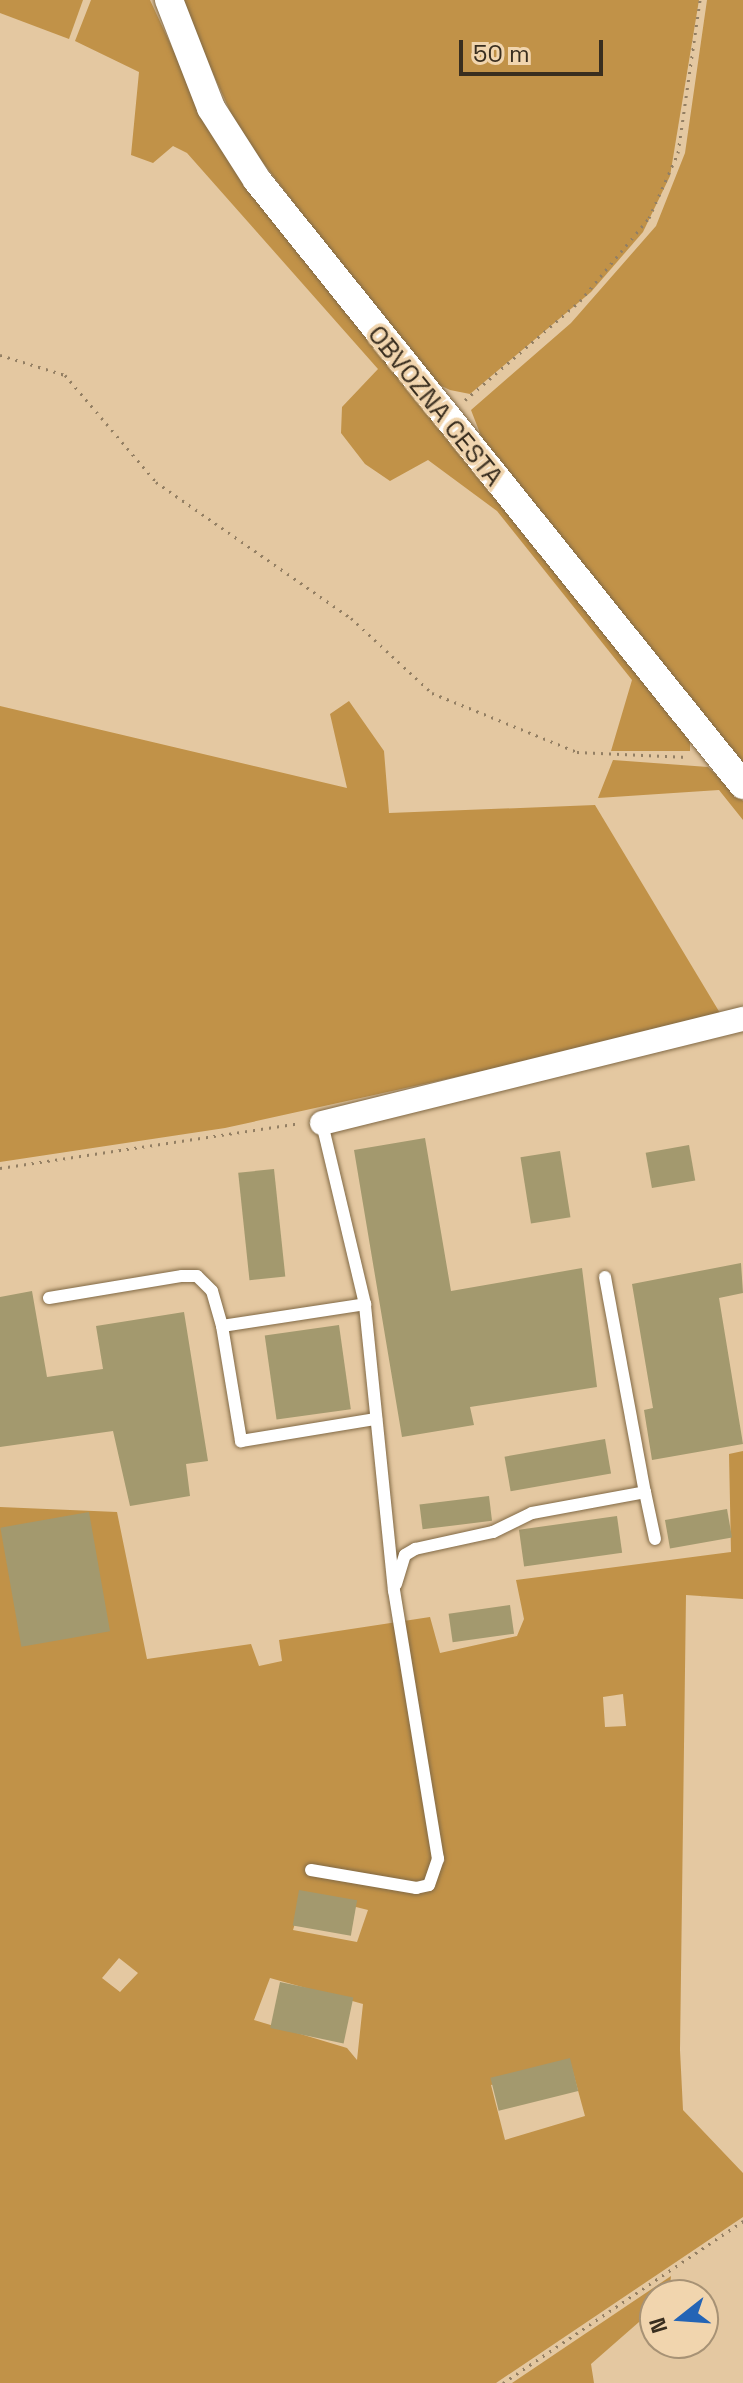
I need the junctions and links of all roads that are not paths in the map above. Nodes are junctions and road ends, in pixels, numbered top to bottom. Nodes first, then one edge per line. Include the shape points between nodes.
1 (169, 0) edge
2 (743, 785) edge
3 (743, 1019) edge
4 (323, 1121) joint
5 (605, 1277) dead end
6 (49, 1298) dead end
7 (365, 1304) junction
8 (222, 1326) junction
9 (376, 1419) junction
10 (645, 1492) junction
11 (655, 1539) dead end
12 (394, 1591) junction
13 (311, 1870) dead end

1 - 2 street, OBVOZNA CESTA via 188,60 231,141 447,421
3 - 4 street
4 - 7 lane
5 - 10 lane
6 - 8 lane via 197,1276 212,1291
7 - 8 lane
7 - 9 lane
8 - 9 lane via 241,1441
9 - 12 lane
10 - 11 lane
10 - 12 lane via 532,1513 493,1532 415,1549 405,1555
12 - 13 lane via 437,1873 416,1888

